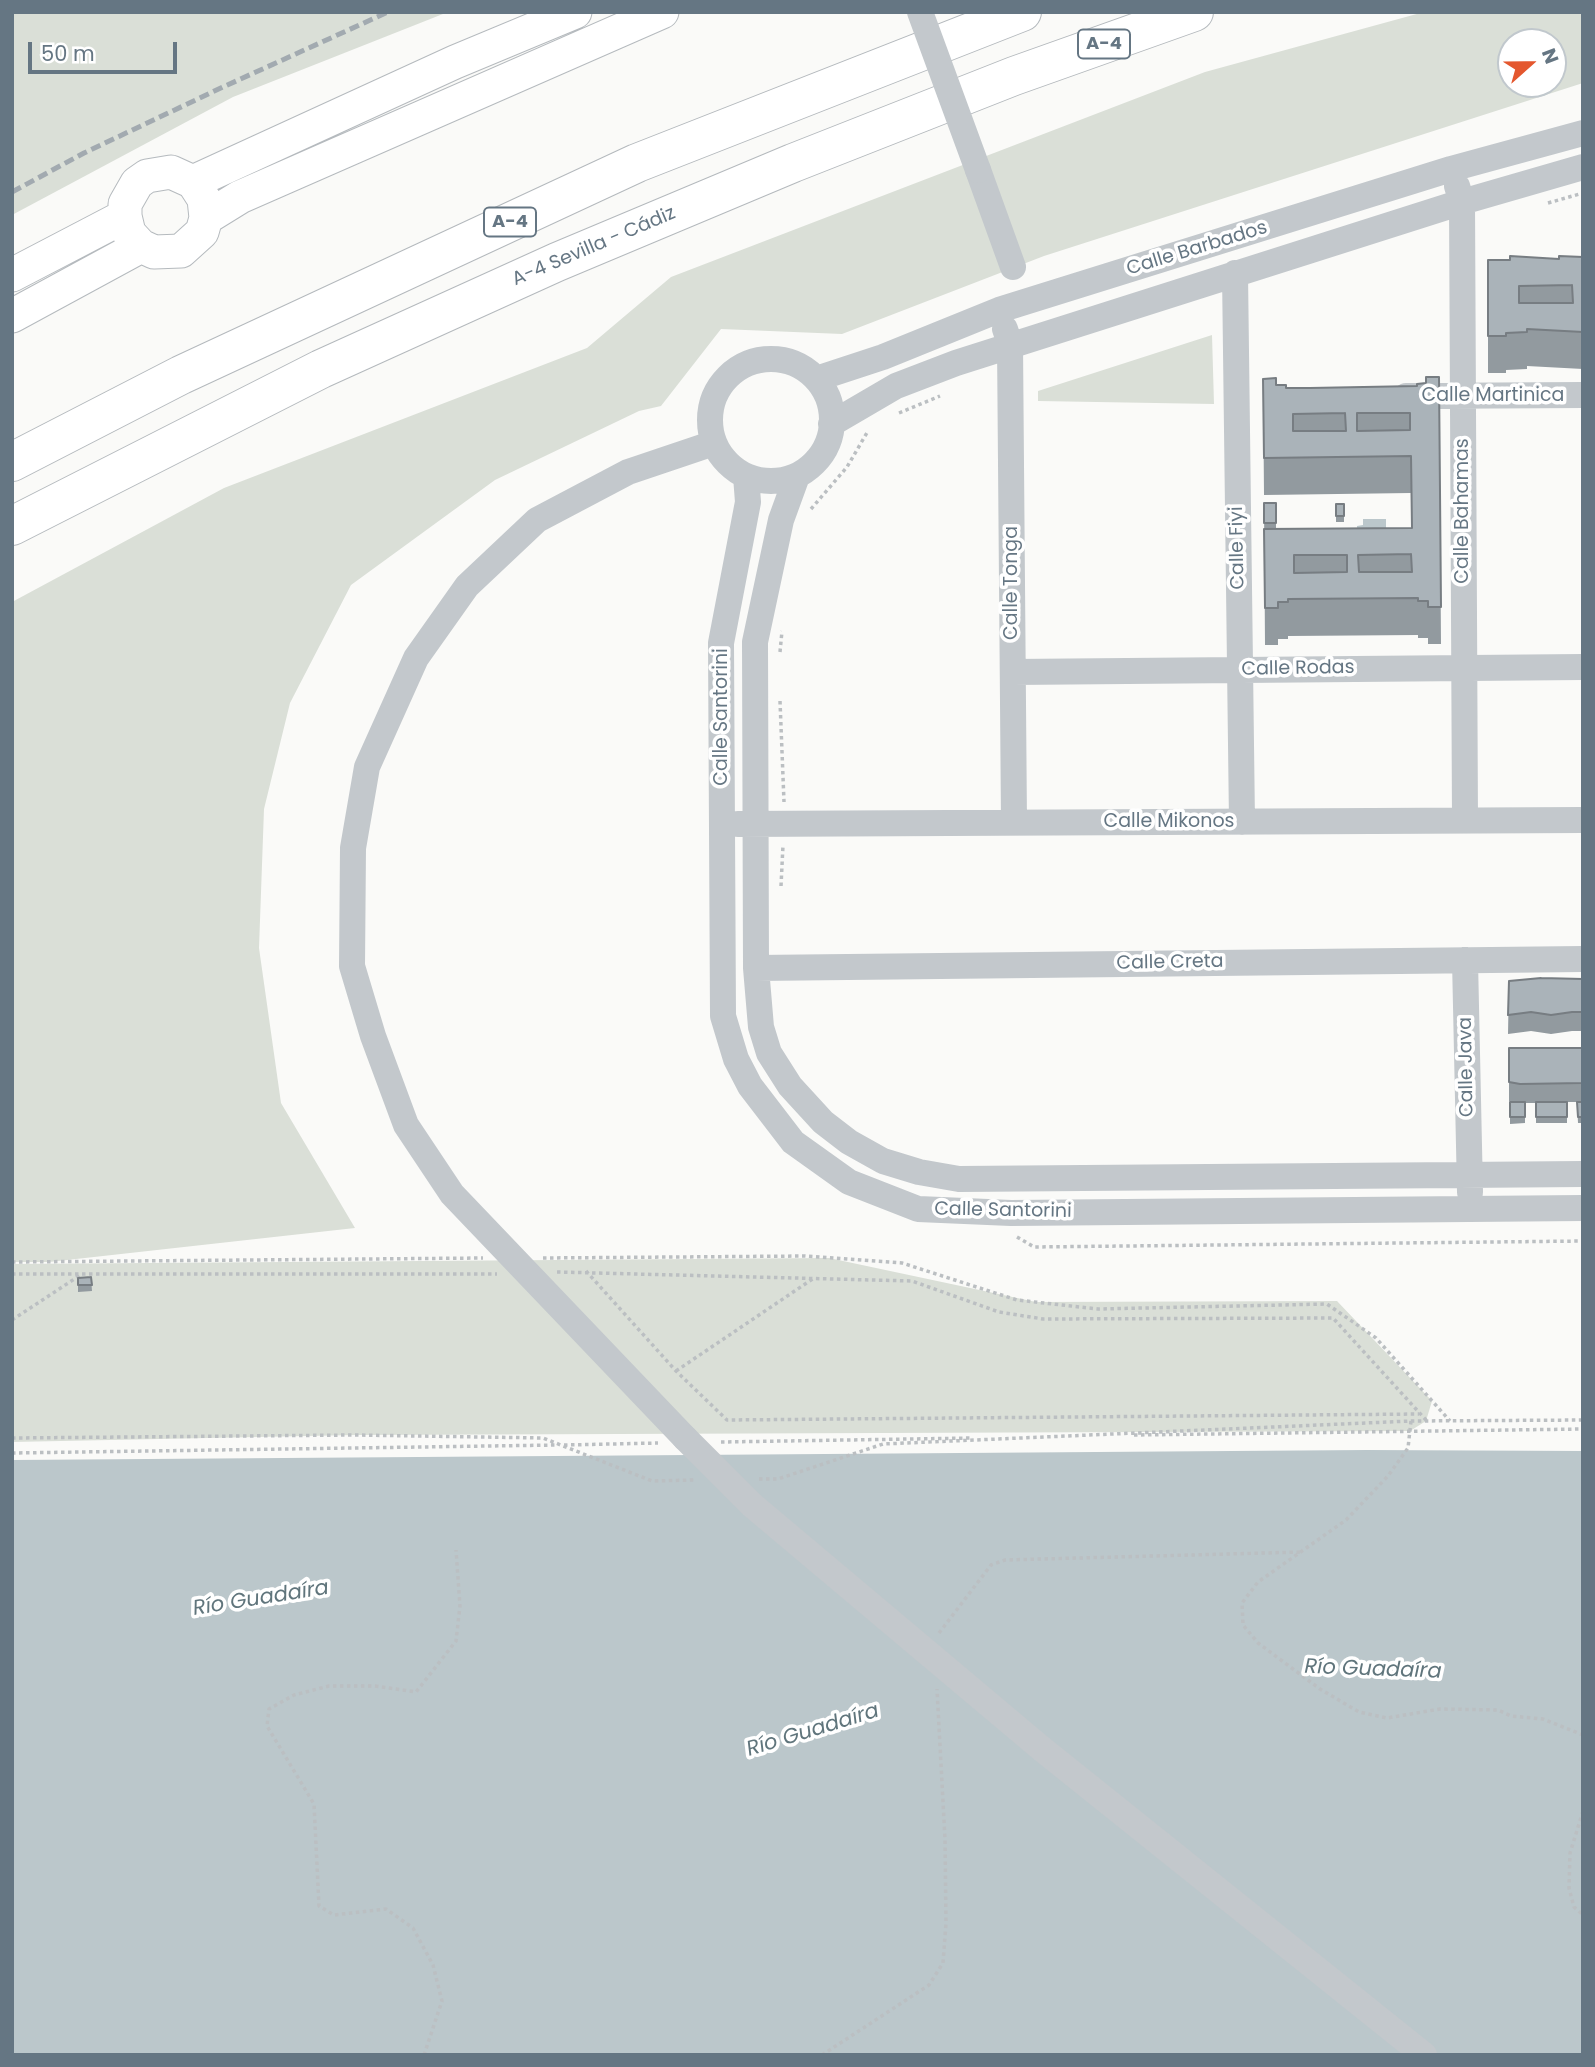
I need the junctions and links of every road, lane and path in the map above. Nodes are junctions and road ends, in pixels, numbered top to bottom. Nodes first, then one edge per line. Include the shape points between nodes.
1 (575, 12) edge
2 (662, 12) edge
3 (920, 12) edge
4 (1022, 12) edge
5 (1194, 12) edge
6 (1583, 133) edge
7 (1583, 167) edge
8 (1451, 169) junction
9 (193, 182) junction
10 (1583, 194) edge
11 (1461, 202) junction
12 (1542, 205) dead end
13 (125, 216) junction
14 (206, 218) junction
15 (141, 246) junction
16 (1013, 267) dead end
17 (1235, 273) junction
18 (12, 275) edge
19 (999, 310) junction
20 (12, 316) edge
21 (1010, 344) junction
22 (816, 379) junction
23 (945, 394) dead end
24 (1583, 395) edge
25 (1383, 396) edge
26 (1463, 396) junction
27 (1236, 397) junction
28 (1263, 397) edge
29 (898, 413) dead end
30 (831, 424) junction
31 (871, 428) dead end
32 (714, 443) junction
33 (12, 462) edge
34 (746, 476) junction
35 (797, 476) junction
36 (808, 516) dead end
37 (12, 526) edge
38 (784, 621) dead end
39 (779, 660) dead end
40 (1583, 667) edge
41 (1464, 668) junction
42 (1240, 670) junction
43 (1013, 672) junction
44 (780, 701) dead end
45 (1465, 820) junction
46 (1583, 820) edge
47 (1014, 822) junction
48 (1242, 822) junction
49 (722, 824) junction
50 (755, 824) junction
51 (784, 824) junction
52 (755, 895) junction
53 (1583, 958) edge
54 (1465, 960) junction
55 (757, 968) junction
56 (1469, 1174) junction
57 (1583, 1174) edge
58 (1583, 1208) edge
59 (1470, 1209) junction
60 (1007, 1231) dead end
61 (1583, 1241) edge
62 (12, 1262) edge
63 (517, 1266) junction
64 (586, 1271) junction
65 (84, 1273) junction
66 (12, 1274) edge
67 (816, 1277) junction
68 (12, 1320) edge
69 (676, 1371) junction
70 (1420, 1414) junction
71 (1583, 1420) edge
72 (1411, 1421) junction
73 (1426, 1421) junction
74 (1450, 1421) junction
75 (1583, 1429) edge
76 (1410, 1431) junction
77 (12, 1437) edge
78 (678, 1441) junction
79 (713, 1442) dead end
80 (12, 1453) edge
81 (752, 1479) dead end
82 (702, 1480) dead end
83 (456, 1550) dead end
84 (1302, 1552) junction
85 (937, 1639) dead end
86 (937, 1720) dead end
87 (1583, 1735) edge
88 (1583, 1811) edge
89 (1583, 1915) edge
90 (424, 2055) edge
91 (822, 2055) edge
92 (1424, 2055) edge

1 - 9 main road
2 - 14 main road via 240,197
3 - 16 street, bridge
4 - 33 highway, A-4 via 637,163 181,374
5 - 37 highway, A-4 Sevilla - Cádiz / A-4 via 1014,76 557,262 321,369
6 - 8 street, Calle Barbados
7 - 11 street, Calle Barbados
8 - 11 street, Calle Bahamas
8 - 19 street, Calle Barbados
9 - 13 main road via 171,172 147,176 130,193
9 - 14 main road via 204,199
10 - 12 path
11 - 17 street, Calle Barbados
11 - 26 street, Calle Bahamas
13 - 15 main road via 130,233
13 - 18 main road
14 - 15 main road via 202,232 181,251 153,252
15 - 20 main road
17 - 21 street, Calle Barbados
17 - 27 street, Calle Fiyi
19 - 21 street, Calle Tonga
19 - 22 street, Calle Barbados
21 - 30 street, Calle Barbados via 896,386
21 - 43 street, Calle Tonga
22 - 30 street via 827,396
22 - 32 street via 799,366 778,359 738,368 712,401 709,422
23 - 29 path
24 - 26 street, Calle Martinica
25 - 26 street, Calle Martinica
26 - 41 street, Calle Bahamas
27 - 28 street
27 - 42 street, Calle Fiyi
30 - 35 street via 824,450
31 - 36 path
32 - 34 street via 725,461
32 - 63 street via 628,472 527,529 467,586 415,658 367,767 354,848 352,966 373,1036 406,1125 452,1194
34 - 35 street via 770,481
34 - 49 street, Calle Santorini via 748,502 721,643
35 - 50 street, Calle Santorini via 781,520 755,642
38 - 39 path
40 - 41 street, Calle Rodas
41 - 42 street, Calle Rodas
41 - 45 street, Calle Bahamas
42 - 43 street, Calle Rodas
42 - 48 street, Calle Fiyi
43 - 47 street, Calle Tonga
44 - 51 path
45 - 46 street, Calle Mikonos
45 - 48 street, Calle Mikonos
47 - 48 street, Calle Mikonos
47 - 51 street, Calle Mikonos
49 - 50 street, Calle Mikonos
49 - 59 street, Calle Santorini via 723,1016 736,1059 750,1086 793,1142 849,1182 918,1209 1010,1213
50 - 51 street, Calle Mikonos
50 - 52 street, Calle Santorini
51 - 52 path via 780,886 774,895
52 - 55 street, Calle Santorini
53 - 54 street, Calle Creta
54 - 55 street, Calle Creta
54 - 56 street, Calle Java
55 - 56 street, Calle Santorini via 761,1027 769,1053 789,1086 849,1142 883,1161 919,1172 959,1179
56 - 57 street, Calle Santorini
56 - 59 street, Calle Java
58 - 59 street, Calle Santorini
60 - 61 path via 1034,1247
62 - 63 path
63 - 64 path
63 - 65 path
63 - 74 path via 805,1256 902,1263 1017,1300 1098,1310 1327,1304 1376,1338
63 - 78 street
64 - 67 path
64 - 69 path
65 - 66 path
65 - 68 path
67 - 69 path
67 - 70 path via 912,1281 999,1312 1043,1319 1333,1318
69 - 70 path via 727,1420
70 - 73 path
71 - 74 path
72 - 73 path
72 - 76 path
72 - 81 path via 883,1444 778,1479
73 - 74 path
75 - 76 path
76 - 79 path
76 - 84 path via 1408,1448 1388,1476 1346,1520
77 - 82 path via 543,1438 652,1481
78 - 80 path
78 - 92 street, bridge via 1042,1749
83 - 90 path via 460,1606 456,1641 415,1692 329,1686 294,1695 269,1709 267,1726 314,1804 318,1906 334,1914 386,1909 413,1928 433,1965 442,2001
84 - 85 path via 1005,1560 991,1565
84 - 87 path via 1258,1583 1242,1603 1244,1625 1258,1643 1320,1689 1359,1712 1387,1718 1440,1709 1498,1710 1543,1719
86 - 91 path via 945,1839 943,1963 929,1985
88 - 89 path via 1570,1853 1569,1888 1574,1907

